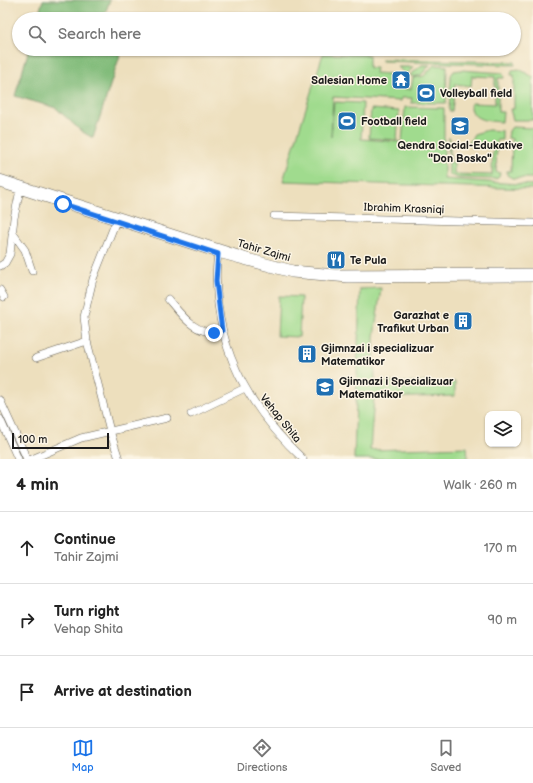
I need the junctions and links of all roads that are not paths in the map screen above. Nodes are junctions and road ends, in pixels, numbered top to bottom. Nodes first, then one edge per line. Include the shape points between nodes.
1 (0, 178) edge
2 (0, 184) edge
3 (20, 190) junction
4 (274, 216) dead end
5 (116, 221) junction
6 (533, 223) edge
7 (12, 232) junction
8 (219, 251) junction
9 (0, 266) edge
10 (32, 271) dead end
11 (533, 272) edge
12 (533, 278) edge
13 (0, 290) edge
14 (4, 297) dead end
15 (168, 300) dead end
16 (222, 331) junction
17 (87, 341) junction
18 (36, 358) dead end
19 (245, 388) junction
20 (0, 400) edge
21 (191, 414) dead end
22 (167, 418) dead end
23 (0, 419) edge
24 (110, 430) junction
25 (18, 459) edge
26 (28, 459) edge
27 (32, 459) edge
28 (119, 459) edge
29 (303, 459) edge

1 - 8 street, Tahir Zajmi
2 - 3 street, Tahir Zajmi
3 - 5 street, Tahir Zajmi
3 - 7 street
4 - 6 street, Ibrahim Krasniqi
5 - 8 street, Tahir Zajmi
5 - 17 street via 86,301 84,317
7 - 9 street via 10,254
7 - 10 street via 25,250
8 - 11 street, Tahir Zajmi via 282,267 321,273
8 - 12 street, Tahir Zajmi via 281,272 321,278
8 - 16 street, Vehap Shita via 216,281
13 - 14 street
15 - 16 street via 196,328 208,332
16 - 19 street, Vehap Shita via 229,354
17 - 18 street
17 - 24 street
19 - 21 street
19 - 29 street, Vehap Shita via 272,426
20 - 26 street
22 - 24 street
23 - 25 street
24 - 27 street via 81,438
24 - 28 street

